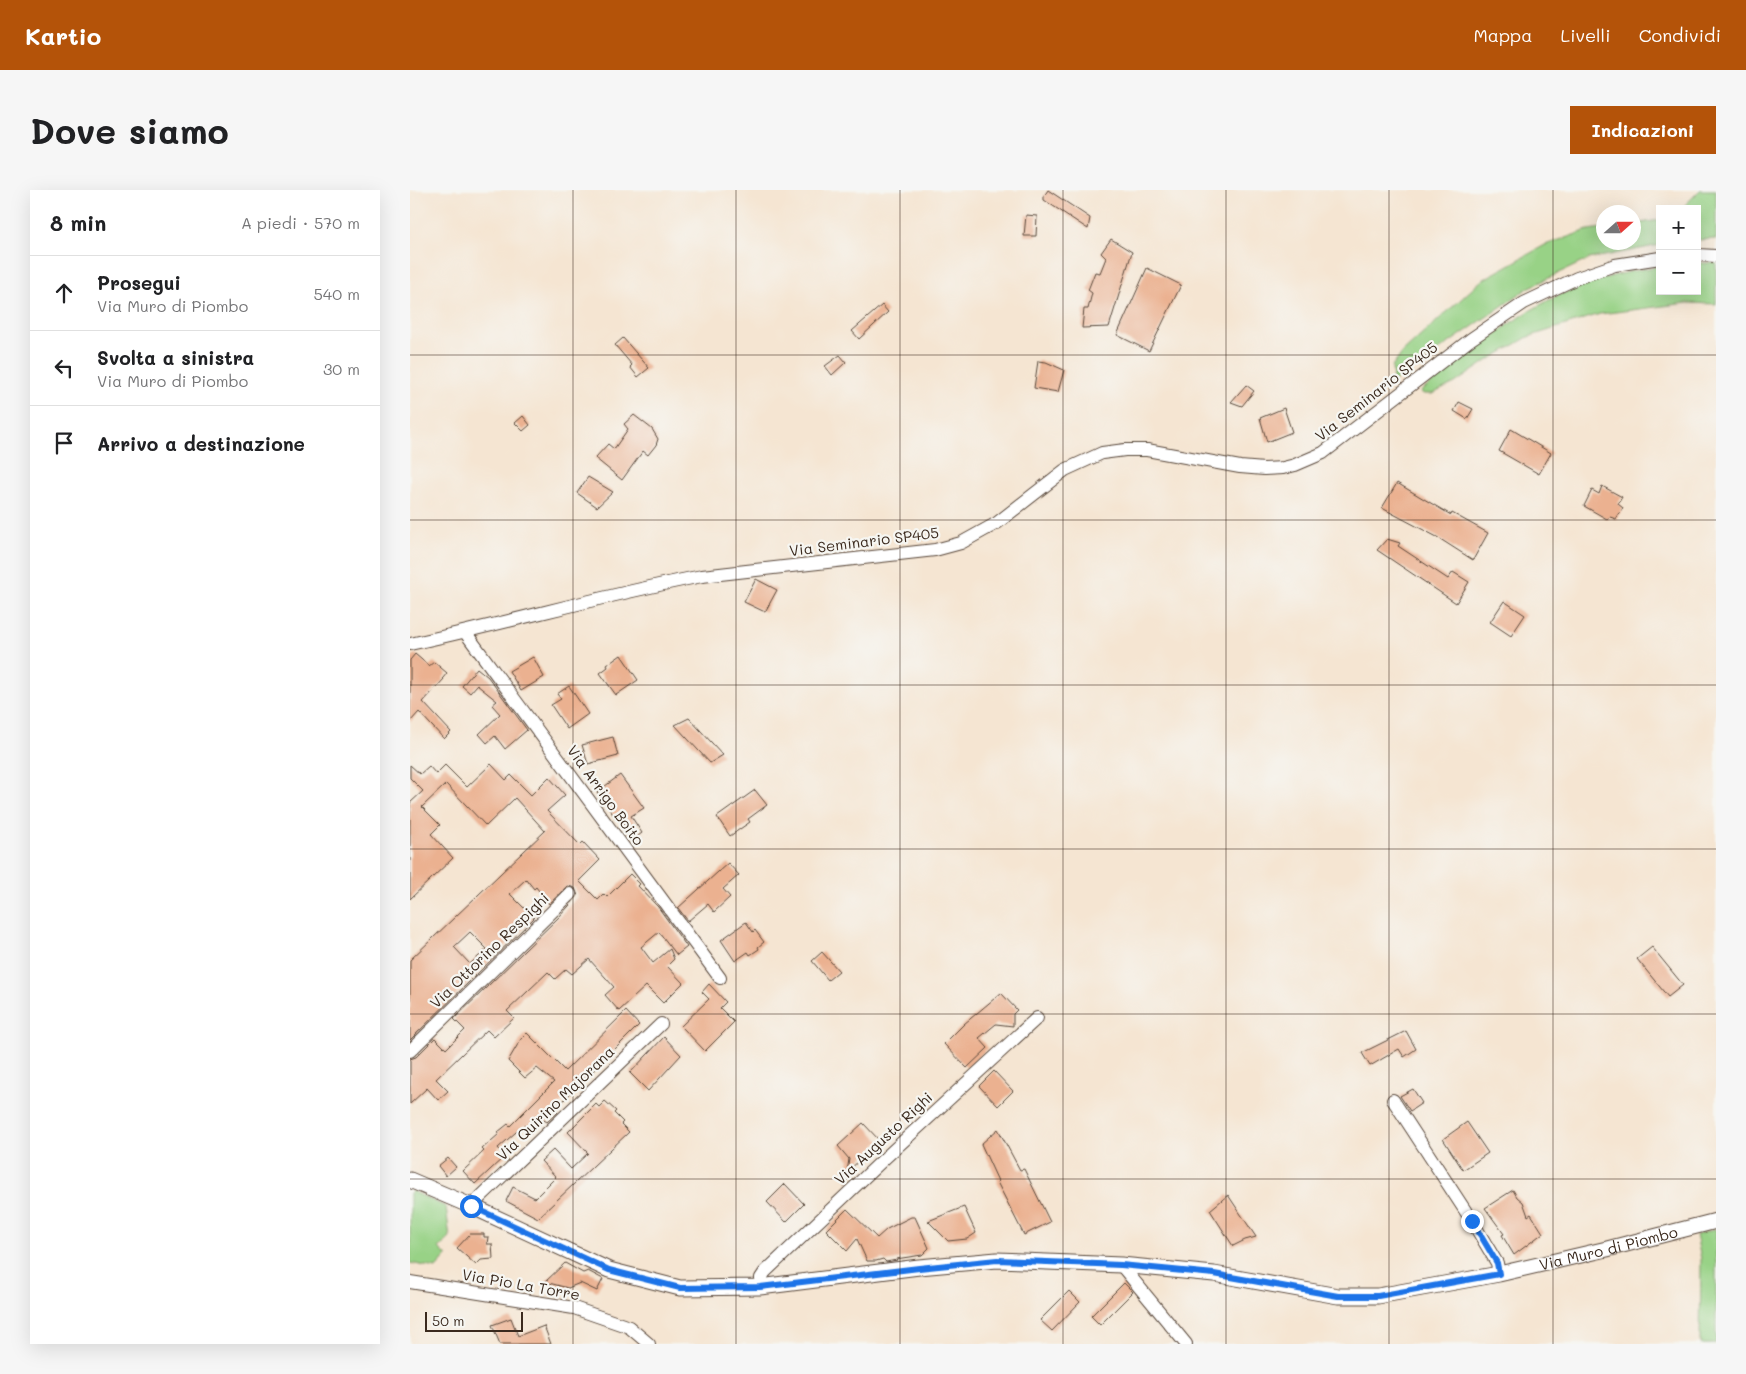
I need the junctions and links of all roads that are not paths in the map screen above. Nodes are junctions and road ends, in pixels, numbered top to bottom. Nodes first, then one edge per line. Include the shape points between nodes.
1 (1701, 255) edge
2 (1716, 256) edge
3 (1656, 259) edge
4 (466, 632) junction
5 (410, 644) edge
6 (570, 894) dead end
7 (720, 978) dead end
8 (1037, 1018) dead end
9 (661, 1024) dead end
10 (410, 1051) edge
11 (1393, 1100) dead end
12 (410, 1180) edge
13 (471, 1206) junction
14 (1716, 1221) edge
15 (1121, 1265) junction
16 (1499, 1274) junction
17 (410, 1282) edge
18 (764, 1286) junction
19 (649, 1344) edge
20 (1186, 1344) edge

1 - 2 street
3 - 4 street, Via Seminario SP405 via 1608,267 1524,303 1471,339 1323,453 1295,465 1283,468 1240,467 1147,450 1102,453 1065,470 997,523 961,543 935,550 702,576
4 - 5 street, Via Seminario SP405
4 - 7 street, Via Arrigo Boito
6 - 10 street, Via Ottorino Respighi
8 - 18 street, Via Augusto Righi via 765,1272 761,1278
9 - 13 street, Via Quirino Majorana
11 - 16 street via 1472,1221 1497,1263
12 - 13 street, Via Muro di Piombo
13 - 18 street, Via Muro di Piombo via 609,1270 680,1288
14 - 16 street, Via Muro di Piombo
15 - 16 street, Via Muro di Piombo via 1214,1274 1338,1296 1378,1296
15 - 18 street, Via Muro di Piombo via 997,1260
15 - 20 street
17 - 19 street, Via Pio La Torre via 574,1308 628,1327

